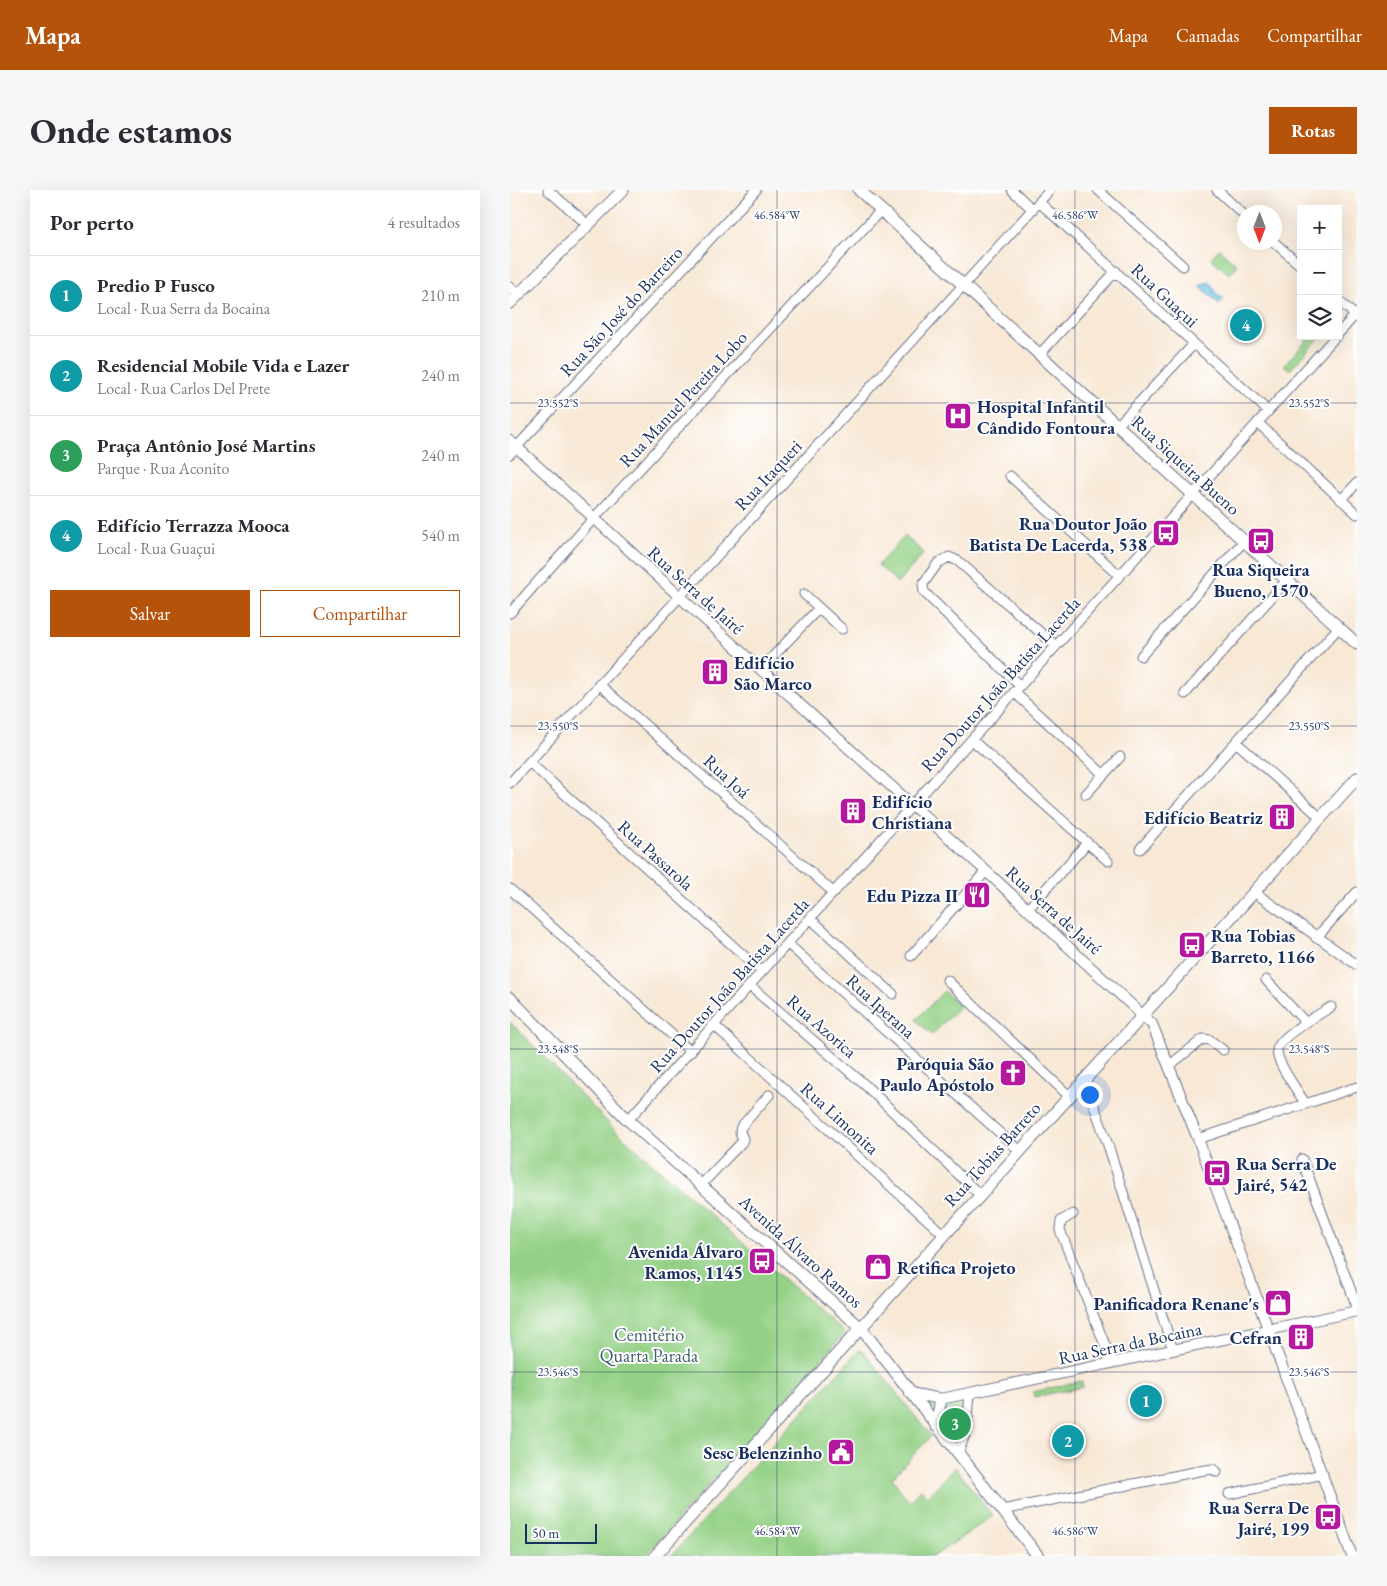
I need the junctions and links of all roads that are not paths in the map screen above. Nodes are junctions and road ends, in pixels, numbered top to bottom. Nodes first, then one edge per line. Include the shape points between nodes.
1 (548, 190) edge
2 (623, 190) edge
3 (756, 190) edge
4 (859, 190) edge
5 (1012, 190) edge
6 (1050, 190) edge
7 (1098, 190) edge
8 (1217, 190) edge
9 (1039, 202) junction
10 (1032, 209) junction
11 (1237, 209) edge
12 (881, 210) junction
13 (588, 225) junction
14 (1282, 249) edge
15 (1297, 262) edge
16 (1183, 266) dead end
17 (1116, 271) junction
18 (962, 286) junction
19 (513, 295) edge
20 (1342, 303) edge
21 (1356, 315) edge
22 (1342, 330) edge
23 (1332, 340) edge
24 (1194, 344) junction
25 (1039, 355) junction
26 (1268, 411) junction
27 (1258, 423) junction
28 (1117, 426) junction
29 (512, 447) edge
30 (1010, 476) dead end
31 (1357, 483) edge
32 (1193, 494) junction
33 (1341, 500) junction
34 (1357, 514) edge
35 (594, 518) junction
36 (1244, 541) junction
37 (1120, 576) junction
38 (1287, 580) junction
39 (804, 594) dead end
40 (679, 596) junction
41 (819, 608) junction
42 (510, 612) edge
43 (1339, 628) junction
44 (842, 629) dead end
45 (1357, 644) edge
46 (1056, 646) junction
47 (1141, 656) dead end
48 (760, 669) junction
49 (599, 684) junction
50 (1017, 689) junction
51 (1185, 694) dead end
52 (972, 740) junction
53 (1236, 742) junction
54 (1120, 757) dead end
55 (529, 762) junction
56 (1104, 775) junction
57 (1357, 778) edge
58 (510, 783) edge
59 (1086, 794) dead end
60 (913, 805) junction
61 (1321, 818) junction
62 (1087, 843) junction
63 (1140, 849) dead end
64 (1108, 861) dead end
65 (986, 870) junction
66 (510, 889) edge
67 (1254, 892) junction
68 (1357, 892) edge
69 (834, 893) junction
70 (1028, 909) junction
71 (811, 919) junction
72 (1316, 938) junction
73 (788, 944) junction
74 (911, 956) dead end
75 (1357, 965) edge
76 (762, 972) junction
77 (947, 980) dead end
78 (1266, 980) dead end
79 (750, 986) junction
80 (893, 994) dead end
81 (510, 998) edge
82 (1330, 1007) dead end
83 (1143, 1014) junction
84 (1306, 1023) junction
85 (715, 1026) junction
86 (1223, 1050) dead end
87 (691, 1052) junction
88 (1170, 1064) junction
89 (1085, 1080) junction
90 (1357, 1087) edge
91 (769, 1095) dead end
92 (1069, 1096) junction
93 (1305, 1103) junction
94 (628, 1120) junction
95 (1198, 1139) junction
96 (1020, 1151) junction
97 (1302, 1159) dead end
98 (701, 1185) junction
99 (980, 1195) junction
100 (1073, 1214) dead end
101 (943, 1234) junction
102 (1357, 1307) edge
103 (1357, 1311) edge
104 (861, 1328) junction
105 (1269, 1330) junction
106 (1173, 1350) junction
107 (1112, 1364) junction
108 (910, 1393) junction
109 (970, 1393) junction
110 (942, 1399) junction
111 (936, 1426) junction
112 (958, 1454) junction
113 (1217, 1472) dead end
114 (1323, 1474) junction
115 (1229, 1494) dead end
116 (1002, 1510) junction
117 (655, 1556) edge
118 (1038, 1556) edge
119 (1352, 1556) edge

1 - 13 street
2 - 13 main road
3 - 29 street, Rua São José do Barreiro
4 - 12 main road, Rua Siqueira Bueno
5 - 10 street
6 - 9 street, Rua Itaqueri
7 - 16 street
8 - 11 street
9 - 10 street, Rua Itaqueri
9 - 17 street, Rua Guaçui
10 - 18 street, Rua Itaqueri
12 - 18 main road, Rua Siqueira Bueno
12 - 35 street, Rua Manuel Pereira Lobo
13 - 19 main road
14 - 15 street
17 - 24 street, Rua Guaçui
17 - 25 street
18 - 25 main road, Rua Siqueira Bueno
18 - 40 street, Rua Itaqueri
20 - 21 street
21 - 22 street, Rua Doutor João Batista Lacerda
23 - 26 street, Rua Doutor João Batista Lacerda
24 - 26 street, Rua Guaçui
24 - 28 street
25 - 28 main road, Rua Siqueira Bueno
26 - 27 street, Rua Doutor João Batista Lacerda
27 - 32 street, Rua Doutor João Batista Lacerda
27 - 33 street
28 - 32 main road, Rua Siqueira Bueno
29 - 35 street, Rua Serra de Jairé
30 - 37 street
31 - 33 street
32 - 36 main road, Rua Siqueira Bueno
32 - 37 street, Rua Doutor João Batista Lacerda
33 - 34 street
35 - 40 street, Rua Serra de Jairé
35 - 42 street, Rua Manuel Pereira Lobo
36 - 38 main road, Rua Siqueira Bueno
36 - 47 street
37 - 46 street, Rua Doutor João Batista Lacerda
38 - 43 main road, Rua Siqueira Bueno
38 - 51 street
39 - 41 street
40 - 48 street, Rua Serra de Jairé
40 - 49 street, Rua Itaqueri
41 - 44 street
41 - 48 street
43 - 45 main road, Rua Siqueira Bueno
43 - 53 street
46 - 50 street, Rua Doutor João Batista Lacerda
46 - 50 street via 953,558 941,560 923,584 924,592
48 - 60 street, Rua Serra de Jairé
49 - 55 street, Rua Itaqueri
49 - 69 street, Rua Joá
50 - 52 street, Rua Doutor João Batista Lacerda
50 - 56 street
52 - 60 street, Rua Doutor João Batista Lacerda
52 - 62 street
53 - 61 street
53 - 63 street
54 - 56 street
55 - 58 street, Rua Itaqueri
55 - 76 street, Rua Passarola
56 - 59 street
57 - 61 main road, Rua Tobias Barreto
60 - 65 street, Rua Serra de Jairé
60 - 69 street, Rua Doutor João Batista Lacerda
61 - 67 main road, Rua Tobias Barreto
62 - 64 street
62 - 70 street
65 - 70 street, Rua Serra de Jairé
65 - 74 street
66 - 87 street
67 - 72 street
67 - 83 main road, Rua Tobias Barreto
68 - 72 street
69 - 71 street, Rua Doutor João Batista Lacerda
70 - 83 street, Rua Serra de Jairé
71 - 73 street, Rua Doutor João Batista Lacerda
71 - 80 street
72 - 75 street
73 - 76 street, Rua Doutor João Batista Lacerda
73 - 96 street, Rua Iperana
76 - 79 street, Rua Doutor João Batista Lacerda
77 - 92 street
78 - 84 street
79 - 85 street, Rua Doutor João Batista Lacerda
79 - 99 street, Rua Azorica via 865,1085
81 - 94 main road, Avenida Álvaro Ramos
82 - 84 street
83 - 88 street, Rua Serra de Jairé via 1152,1024
83 - 89 main road, Rua Tobias Barreto
84 - 93 street via 1282,1041 1277,1050
85 - 87 street, Rua Doutor João Batista Lacerda
85 - 101 street, Rua Limonita
86 - 88 street via 1203,1038
87 - 94 street, Rua Doutor João Batista Lacerda
88 - 95 street, Rua Serra de Jairé
89 - 92 main road, Rua Tobias Barreto
89 - 106 street
90 - 93 street
91 - 98 street via 741,1127 742,1142
92 - 96 main road, Rua Tobias Barreto
93 - 95 street
94 - 98 main road, Avenida Álvaro Ramos
95 - 105 street, Rua Serra de Jairé
96 - 99 main road, Rua Tobias Barreto
97 - 102 street
98 - 104 main road, Avenida Álvaro Ramos
99 - 101 main road, Rua Tobias Barreto
100 - 107 street via 1061,1221 1060,1230
101 - 104 main road, Rua Tobias Barreto
103 - 105 street, Rua Serra da Bocaina
104 - 108 main road, Avenida Álvaro Ramos
104 - 117 main road, Rua Tobias Barreto
105 - 106 street, Rua Serra da Bocaina
105 - 114 street, Rua Serra de Jairé
106 - 107 street, Rua Serra da Bocaina
107 - 109 street, Rua Serra da Bocaina
108 - 110 street, Rua Serra da Bocaina
108 - 111 main road, Avenida Álvaro Ramos
109 - 110 street, Rua Serra da Bocaina
109 - 112 street via 968,1429
110 - 111 main road
111 - 112 main road, Avenida Álvaro Ramos
112 - 116 main road, Avenida Álvaro Ramos
113 - 116 street via 1210,1469
114 - 115 street
114 - 119 street, Rua Serra de Jairé
116 - 118 main road, Avenida Álvaro Ramos

